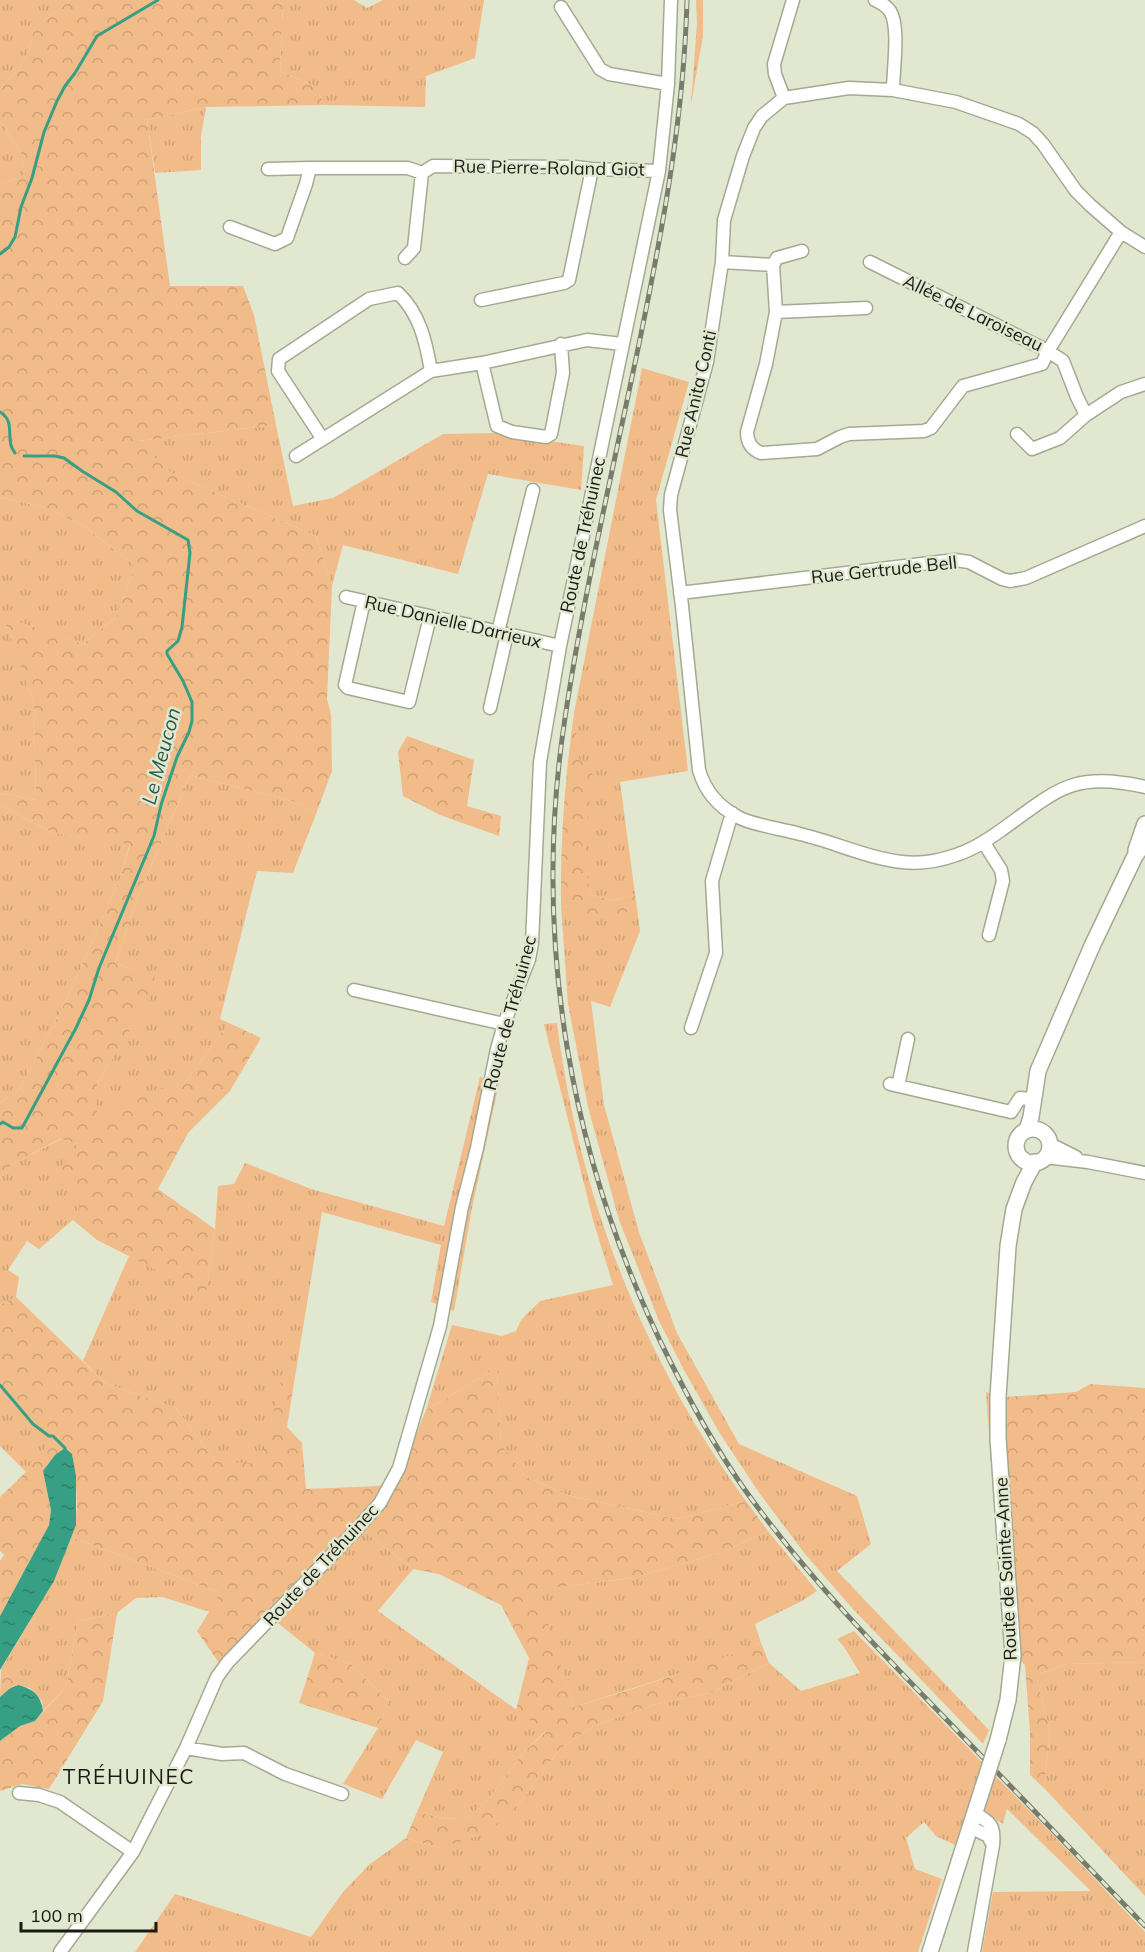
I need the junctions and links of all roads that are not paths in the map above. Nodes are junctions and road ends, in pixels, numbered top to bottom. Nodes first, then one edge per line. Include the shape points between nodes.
1 (671, 0) edge
2 (793, 0) edge
3 (875, 0) edge
4 (561, 7) dead end
5 (668, 84) junction
6 (893, 90) junction
7 (784, 98) junction
8 (310, 168) junction
9 (268, 169) dead end
10 (592, 170) junction
11 (659, 171) junction
12 (423, 173) junction
13 (230, 227) dead end
14 (1121, 232) junction
15 (1145, 247) edge
16 (802, 250) dead end
17 (405, 258) dead end
18 (722, 262) junction
19 (870, 262) dead end
20 (772, 265) junction
21 (481, 300) dead end
22 (866, 308) dead end
23 (776, 312) junction
24 (561, 344) junction
25 (622, 344) junction
26 (1048, 351) junction
27 (482, 363) junction
28 (431, 371) junction
29 (1145, 384) edge
30 (1086, 415) junction
31 (1017, 435) dead end
32 (322, 438) junction
33 (296, 456) dead end
34 (533, 490) dead end
35 (1145, 526) edge
36 (680, 593) junction
37 (346, 597) dead end
38 (364, 601) junction
39 (430, 617) junction
40 (502, 633) junction
41 (560, 646) junction
42 (490, 708) dead end
43 (1145, 787) edge
44 (732, 813) junction
45 (1145, 824) edge
46 (1145, 842) edge
47 (984, 843) junction
48 (1135, 856) junction
49 (989, 935) dead end
50 (354, 990) dead end
51 (504, 1024) junction
52 (691, 1028) dead end
53 (908, 1040) dead end
54 (1045, 1056) junction
55 (1033, 1099) junction
56 (1037, 1147) junction
57 (1145, 1173) edge
58 (186, 1748) junction
59 (19, 1793) dead end
60 (342, 1794) dead end
61 (972, 1820) junction
62 (133, 1852) junction
63 (60, 1952) edge
64 (930, 1952) edge
65 (974, 1952) edge

1 - 5 street, Route de Tréhuinec
2 - 7 street via 774,64
3 - 6 street via 891,12 895,26
4 - 5 street via 600,69
5 - 11 street, Route de Tréhuinec
6 - 7 street via 849,88
6 - 14 street via 956,102 1019,124 1043,144 1084,199
7 - 18 street, Rue Anita Conti via 762,116 750,136 724,220
8 - 9 street
8 - 12 street via 408,168
8 - 13 street via 284,241 275,244
10 - 11 street, Rue Pierre-Roland Giot
10 - 12 street, Rue Pierre-Roland Giot via 433,166
10 - 21 street via 568,279
11 - 25 street, Route de Tréhuinec
12 - 17 street via 414,248
14 - 15 street
14 - 26 street, Allée de Laroiseau
16 - 20 street via 777,258
18 - 20 street
18 - 36 street, Rue Anita Conti via 707,362 671,495
19 - 26 street, Allée de Laroiseau
20 - 23 street
22 - 23 street
23 - 26 street via 747,432 750,445 761,453 817,449 849,434 924,431 931,428 963,386 1042,364
24 - 25 street via 586,340
24 - 27 street
24 - 27 street via 563,373 551,434 546,437 497,426
25 - 41 street, Route de Tréhuinec
26 - 30 street via 1063,361
27 - 28 street
28 - 32 street
28 - 32 street via 426,343 410,305 398,293 369,299 279,359 278,371
29 - 30 street via 1122,392
30 - 31 street via 1060,438 1032,449
32 - 33 street
34 - 40 street
35 - 36 street, Rue Gertrude Bell via 1026,578 1010,581 969,562 955,560
36 - 44 street, Rue Anita Conti via 699,770 711,796
37 - 38 street, Rue Danielle Darrieux
38 - 39 street, Rue Danielle Darrieux
38 - 39 street via 345,685 348,688 409,702
39 - 40 street, Rue Danielle Darrieux
40 - 41 street, Rue Danielle Darrieux
40 - 42 street
41 - 51 street, Route de Tréhuinec via 540,762 532,943
43 - 47 street, Rue Anita Conti via 1115,781 1078,783 1040,801
44 - 47 street, Rue Anita Conti via 902,862 949,857
44 - 52 street via 712,881 716,953
45 - 48 main road, Route de Sainte-Anne
46 - 48 main road, Route de Sainte-Anne
47 - 49 street via 1003,880
48 - 54 main road, Route de Sainte-Anne
50 - 51 street
51 - 58 street, Route de Tréhuinec via 440,1326 399,1468 380,1503 356,1532 228,1662 217,1677
53 - 55 street via 894,1085 1011,1112 1020,1098
54 - 55 main road, Route de Sainte-Anne
54 - 56 main road, Route de Sainte-Anne
55 - 56 main road, Route de Sainte-Anne
56 - 57 street
56 - 61 main road, Route de Sainte-Anne, bridge via 1007,1215 998,1396 1013,1654 1008,1700
58 - 60 street via 244,1753 285,1774
58 - 62 street, Route de Tréhuinec
59 - 62 street via 60,1802
61 - 64 main road, Route de Sainte-Anne
61 - 65 street via 993,1845
62 - 63 street, Route de Tréhuinec

